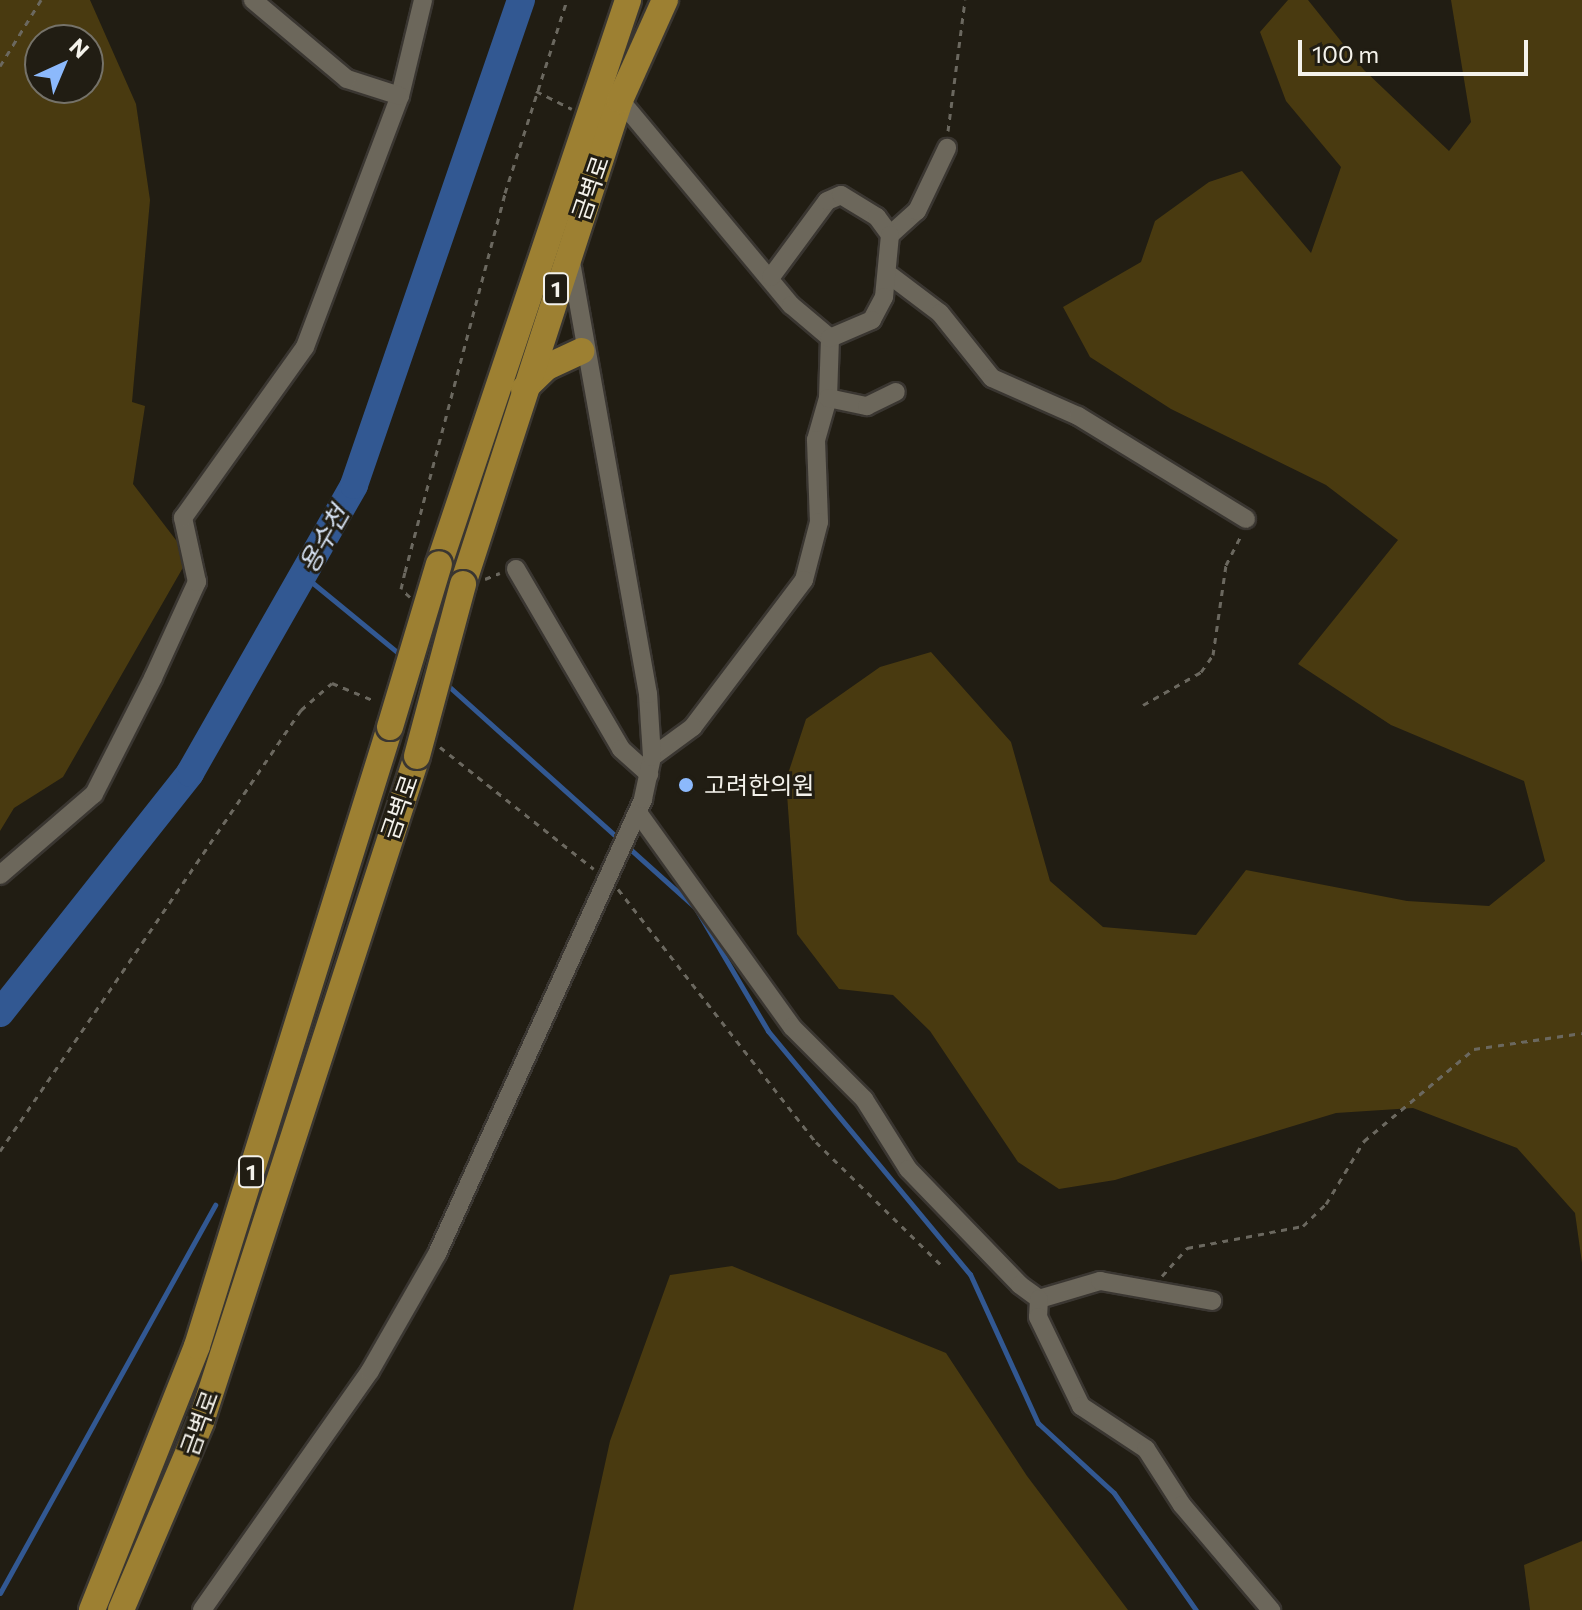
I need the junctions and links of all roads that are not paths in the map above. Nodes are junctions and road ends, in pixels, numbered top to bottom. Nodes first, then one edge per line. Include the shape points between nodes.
1 (253, 0) edge
2 (423, 0) edge
3 (628, 0) edge
4 (665, 0) edge
5 (400, 96) junction
6 (620, 100) junction
7 (947, 148) road end
8 (890, 235) junction
9 (541, 240) junction
10 (569, 250) junction
11 (891, 276) junction
12 (771, 277) junction
13 (830, 338) junction
14 (582, 351) junction
15 (896, 392) dead end
16 (519, 395) junction
17 (828, 398) junction
18 (1246, 519) road end
19 (516, 569) road end
20 (650, 766) junction
21 (636, 822) junction
22 (0, 875) edge
23 (1039, 1299) junction
24 (1212, 1301) dead end
25 (92, 1610) edge
26 (121, 1610) edge
27 (202, 1610) edge
28 (1271, 1610) edge

1 - 5 street via 347,79
2 - 5 street
3 - 9 highway, 금벽로 / 1
4 - 6 highway, 금벽로 / 1
5 - 22 street via 305,347 183,518 197,582 147,691 94,794
6 - 10 highway, 금벽로 / 1
6 - 12 street
7 - 8 street via 917,211
8 - 11 street
8 - 12 street via 858,201 841,195 827,201
9 - 10 street
9 - 25 highway, 금벽로 / 1, bridge via 388,718 197,1346
10 - 14 street
10 - 16 highway, 금벽로 / 1
11 - 13 street via 872,320
11 - 18 street via 940,313 992,378 1078,416
12 - 13 street
13 - 17 street
14 - 16 highway via 537,374
14 - 20 street via 648,694
15 - 17 street via 867,406
16 - 26 highway, 금벽로 / 1, bridge via 426,750 205,1408
17 - 20 street via 816,440 819,522 804,580 693,727
19 - 20 street via 621,749
20 - 21 street
21 - 23 street via 792,1027 864,1099 908,1169
21 - 27 street via 437,1254 362,1384
23 - 24 street via 1100,1281
23 - 28 street via 1038,1317 1081,1406 1146,1449 1182,1505

